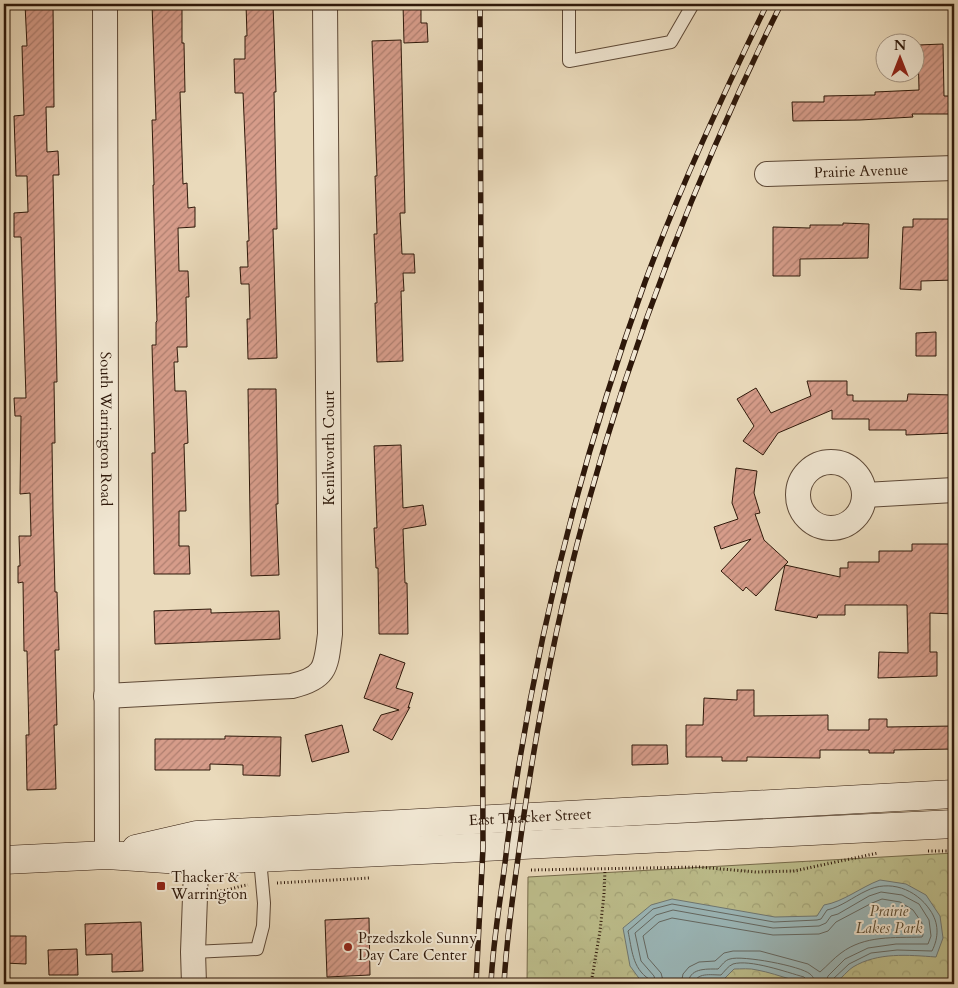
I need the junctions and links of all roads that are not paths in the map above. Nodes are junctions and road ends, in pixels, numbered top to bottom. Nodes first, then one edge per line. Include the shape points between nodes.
1 (105, 4) edge
2 (325, 4) edge
3 (569, 4) edge
4 (693, 4) edge
5 (954, 168) edge
6 (767, 174) dead end
7 (954, 490) edge
8 (865, 495) dead end
9 (106, 696) junction
10 (954, 794) edge
11 (954, 824) edge
12 (197, 848) junction
13 (107, 855) junction
14 (260, 859) junction
15 (4, 860) edge
16 (193, 952) junction
17 (194, 984) edge

1 - 9 street, South Warrington Road
2 - 9 street, Kenilworth Court via 330,634 323,670 316,678 292,686
3 - 4 lane via 569,62 671,42
5 - 6 street, Prairie Avenue
7 - 8 street
9 - 13 street, South Warrington Road
10 - 12 main road, East Thacker Street
11 - 14 main road, East Thacker Street
12 - 13 main road, East Thacker Street
12 - 14 main road, East Thacker Street
12 - 16 street
13 - 15 main road, East Thacker Street
14 - 16 lane via 264,903 257,949
16 - 17 street

